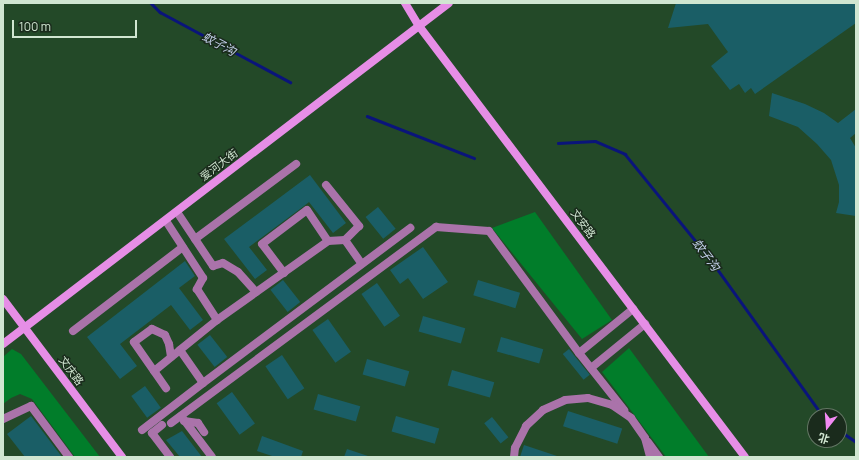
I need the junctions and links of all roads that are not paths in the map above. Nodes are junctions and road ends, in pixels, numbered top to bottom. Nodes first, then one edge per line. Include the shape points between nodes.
1 (405, 3) edge
2 (449, 3) edge
3 (419, 26) junction
4 (296, 164) dead end
5 (326, 185) dead end
6 (177, 212) junction
7 (166, 221) junction
8 (410, 228) dead end
9 (195, 239) junction
10 (345, 240) junction
11 (328, 241) junction
12 (183, 248) junction
13 (362, 264) junction
14 (284, 273) junction
15 (256, 292) junction
16 (3, 299) edge
17 (633, 309) junction
18 (217, 320) junction
19 (645, 324) junction
20 (25, 328) junction
21 (73, 331) dead end
22 (3, 344) edge
23 (180, 350) junction
24 (579, 353) junction
25 (171, 357) junction
26 (591, 368) junction
27 (154, 371) junction
28 (203, 383) junction
29 (166, 388) dead end
30 (183, 418) junction
31 (631, 418) junction
32 (3, 419) edge
33 (171, 423) dead end
34 (162, 425) dead end
35 (142, 430) dead end
36 (204, 432) dead end
37 (645, 438) junction
38 (69, 457) edge
39 (122, 457) edge
40 (170, 457) edge
41 (212, 457) edge
42 (514, 457) edge
43 (650, 457) edge
44 (660, 457) edge
45 (745, 457) edge

1 - 3 street, 文安路
2 - 3 street, 爱河大街
3 - 6 street, 爱河大街
3 - 17 street, 文安路
4 - 9 street
5 - 10 street via 359,226
6 - 7 street, 爱河大街
6 - 9 street
7 - 12 street
7 - 20 street, 爱河大街
8 - 13 street
9 - 15 street via 213,266 224,263 238,272
10 - 11 street
10 - 13 street
11 - 14 street
11 - 14 street via 308,210 262,244
12 - 18 street via 203,278 197,290
12 - 21 street
13 - 28 street
14 - 15 street
15 - 18 street
16 - 20 street, 文庆路
17 - 19 street, 文安路
17 - 24 street
18 - 23 street
19 - 26 street
19 - 45 street, 文安路
20 - 22 street, 爱河大街
20 - 39 street, 文庆路
23 - 25 street
23 - 28 street
24 - 26 street
24 - 30 street via 489,231 436,227
25 - 27 street
25 - 27 street via 165,335 152,329 134,342
26 - 31 street
27 - 29 street
28 - 35 street
30 - 33 street
30 - 36 street via 198,423
30 - 41 street
31 - 37 street
31 - 42 street via 612,404 588,398 565,400 543,410 526,426 515,448
32 - 38 street via 31,406
34 - 40 street via 152,433
37 - 43 street
37 - 44 street

